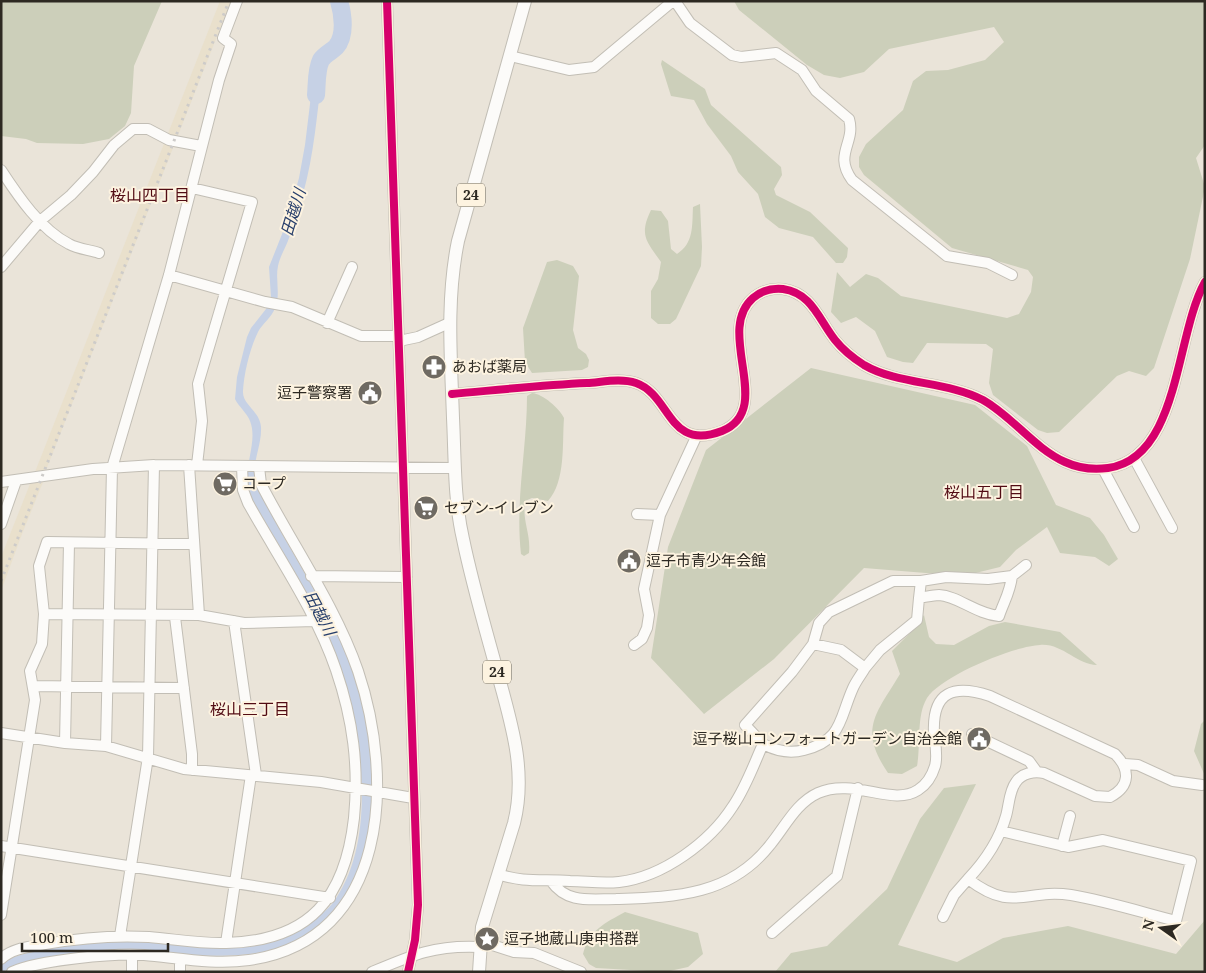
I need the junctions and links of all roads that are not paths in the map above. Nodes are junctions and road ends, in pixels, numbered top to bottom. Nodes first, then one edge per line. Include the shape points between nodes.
1 (237, 1) edge
2 (387, 1) edge
3 (525, 1) edge
4 (674, 1) edge
5 (510, 56) junction
6 (201, 146) junction
7 (1, 170) edge
8 (192, 188) junction
9 (40, 222) junction
10 (99, 253) dead end
11 (352, 267) dead end
12 (1, 268) edge
13 (169, 275) junction
14 (1012, 275) dead end
15 (1205, 282) edge
16 (225, 291) junction
17 (327, 323) junction
18 (449, 323) junction
19 (399, 339) junction
20 (452, 394) junction
21 (697, 435) junction
22 (1134, 458) junction
23 (154, 465) junction
24 (193, 465) junction
25 (243, 466) junction
26 (259, 467) junction
27 (112, 468) junction
28 (455, 468) junction
29 (403, 469) junction
30 (1103, 469) junction
31 (1, 472) edge
32 (8, 482) edge
33 (637, 514) dead end
34 (660, 515) junction
35 (1, 524) edge
36 (1134, 527) dead end
37 (1172, 528) dead end
38 (69, 543) junction
39 (110, 544) junction
40 (194, 544) junction
41 (152, 545) junction
42 (1026, 565) dead end
43 (311, 576) junction
44 (1012, 576) junction
45 (407, 577) junction
46 (920, 581) junction
47 (919, 598) junction
48 (330, 612) junction
49 (44, 614) junction
50 (67, 614) junction
51 (109, 615) junction
52 (151, 616) junction
53 (199, 616) junction
54 (175, 617) junction
55 (315, 620) junction
56 (234, 621) junction
57 (813, 644) junction
58 (634, 645) dead end
59 (865, 668) junction
60 (33, 686) junction
61 (66, 686) junction
62 (108, 687) junction
63 (149, 688) junction
64 (184, 688) junction
65 (1, 733) edge
66 (972, 734) dead end
67 (30, 738) junction
68 (65, 743) junction
69 (763, 744) junction
70 (106, 746) junction
71 (148, 757) junction
72 (1125, 764) junction
73 (192, 770) junction
74 (1037, 772) junction
75 (253, 775) junction
76 (1202, 785) dead end
77 (858, 788) junction
78 (358, 789) junction
79 (375, 792) junction
80 (413, 798) junction
81 (1070, 816) dead end
82 (1001, 831) junction
83 (1, 846) edge
84 (1062, 846) junction
85 (13, 848) junction
86 (131, 866) junction
87 (498, 874) junction
88 (968, 879) junction
89 (551, 881) junction
90 (235, 882) junction
91 (330, 898) junction
92 (1, 915) edge
93 (943, 917) dead end
94 (772, 933) dead end
95 (120, 936) junction
96 (226, 943) junction
97 (479, 944) junction
98 (132, 954) junction
99 (413, 955) junction
100 (2, 959) edge
101 (180, 959) junction
102 (17, 970) edge
103 (132, 972) edge
104 (180, 972) edge
105 (372, 972) edge
106 (408, 972) edge
107 (479, 972) edge
108 (581, 972) edge

1 - 6 street via 223,38 231,44
2 - 19 street
3 - 5 main road, 24
4 - 5 street via 594,66 569,70
4 - 14 street via 690,22 732,55 776,53 802,70 816,91 849,119 851,126 844,154 845,170 852,180 947,256 988,264
5 - 18 main road, 24 via 458,241 450,287
6 - 8 street
6 - 9 street via 169,140 148,129 133,129
7 - 9 street via 17,196
8 - 13 street
8 - 16 street via 252,202
9 - 10 street via 69,244
9 - 12 street
11 - 17 street
13 - 16 street
13 - 27 street
15 - 22 street via 1196,298 1164,418 1153,439
16 - 17 street via 280,304
16 - 24 street via 198,384 202,421
17 - 19 street via 361,336
18 - 19 street
18 - 20 main road, 24
19 - 29 street
20 - 21 street via 632,381 649,390 676,425
20 - 28 main road, 24
21 - 30 street via 705,436 728,428 738,418 746,391 738,335 742,315 756,296 764,291 780,289 808,300 836,341 868,367 973,396 993,406 1059,459 1080,467
21 - 34 street
22 - 30 street
22 - 37 street
23 - 24 street
23 - 27 street
23 - 41 street
24 - 25 street
24 - 40 street
25 - 26 street
25 - 55 street via 243,490 248,503
26 - 29 street
26 - 43 street via 261,484
27 - 32 street
27 - 39 street
28 - 29 street
28 - 87 main road, 24 via 463,539 519,767 518,806
29 - 45 street
30 - 36 street
31 - 32 street
32 - 35 street
33 - 34 street
34 - 58 street via 644,589 649,615 642,639
38 - 39 street
38 - 49 street via 47,542 42,554 39,566
38 - 50 street
39 - 41 street
39 - 51 street
40 - 41 street
40 - 53 street
41 - 52 street
42 - 44 street
43 - 45 street
43 - 48 street
44 - 46 street via 973,580 946,577
44 - 47 street via 1010,593 1004,599 999,616 977,612 939,595
45 - 80 street
46 - 47 street
46 - 57 street via 893,581 829,612 819,623
47 - 59 street via 917,620 880,650
48 - 55 street
48 - 79 street via 358,670 369,710 374,735
49 - 50 street
49 - 60 street via 42,644 30,671
50 - 51 street
50 - 61 street
51 - 52 street
51 - 62 street
52 - 54 street
52 - 63 street
53 - 54 street
53 - 56 street
54 - 64 street
55 - 56 street
55 - 78 street via 347,704 354,734
56 - 75 street
57 - 59 street via 841,650
57 - 69 street via 745,724
59 - 69 street via 832,737 816,747 794,752
60 - 61 street
60 - 67 street via 35,700
61 - 62 street
61 - 68 street
62 - 63 street
62 - 70 street
63 - 64 street
63 - 71 street
64 - 73 street
65 - 67 street
66 - 74 street via 1029,761
67 - 68 street
67 - 85 street
68 - 70 street
69 - 89 street via 734,804 721,823 694,849 653,871 619,882
70 - 71 street
71 - 73 street
71 - 86 street
72 - 74 street via 1123,787 1110,797 1102,798
72 - 76 street via 1138,765 1173,782
72 - 77 street via 1115,754 990,696 958,690 943,697 938,704 934,730 936,765 926,784 917,791 898,796
73 - 75 street
74 - 82 street via 1029,773 1016,782
75 - 78 street
75 - 90 street
77 - 89 street via 831,789 803,803 756,861 709,889 670,898 587,899 562,894
77 - 94 street via 837,876
78 - 79 street
78 - 91 street via 349,852
79 - 80 street
79 - 101 street via 369,854 360,881 341,912 328,925 294,947 265,957 223,962
80 - 99 street via 418,905
81 - 84 street
82 - 84 street
82 - 88 street via 990,853
83 - 85 street
84 - 88 street via 1076,847 1103,840 1191,861 1176,921 1060,894 1007,898 981,889
85 - 86 street
85 - 92 street
86 - 90 street
86 - 95 street
87 - 89 street via 522,881
87 - 97 main road, 24
88 - 93 street via 954,895
90 - 91 street
90 - 96 street
91 - 96 street via 304,921 282,932 261,939
95 - 96 street
95 - 100 street via 29,947 6,954
97 - 99 street via 440,947
97 - 107 main road, 24
97 - 108 street via 534,953
98 - 101 street
98 - 102 street
98 - 103 street
99 - 105 street
99 - 106 street
100 - 102 street
101 - 104 street

